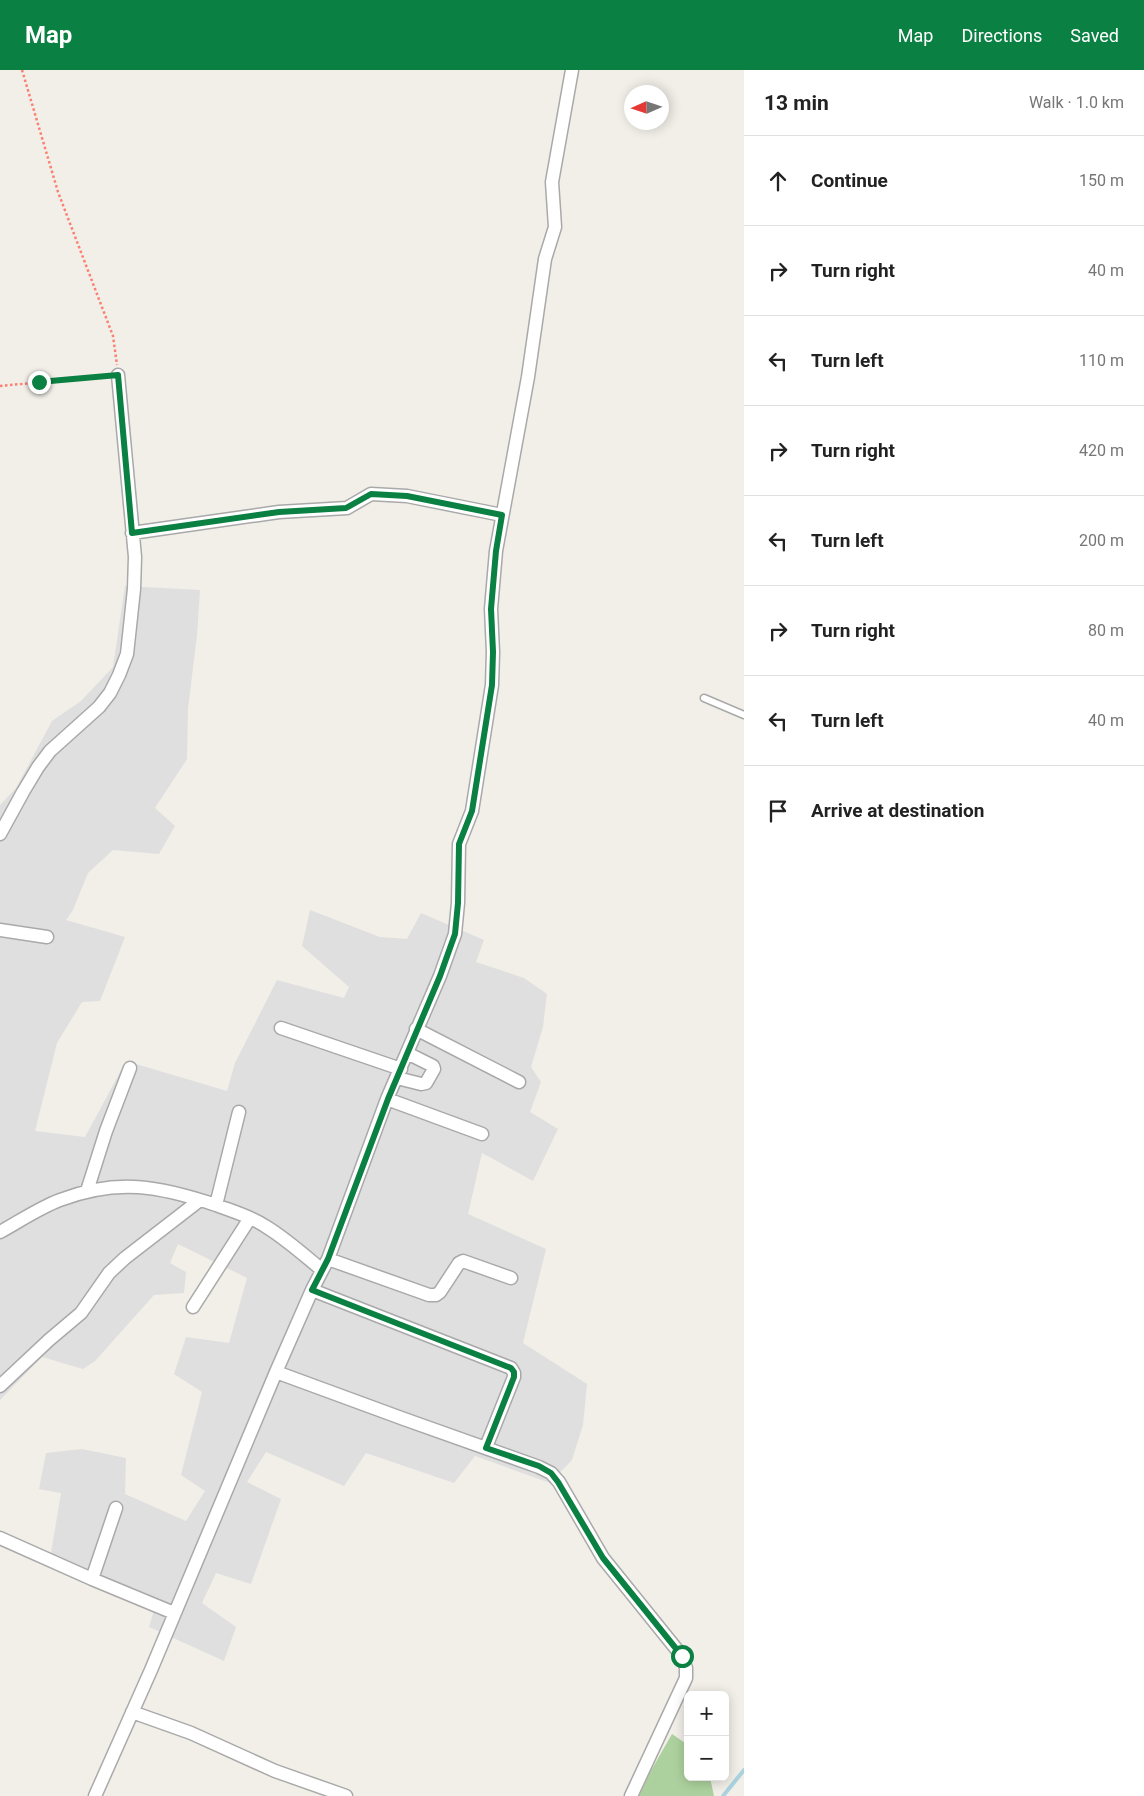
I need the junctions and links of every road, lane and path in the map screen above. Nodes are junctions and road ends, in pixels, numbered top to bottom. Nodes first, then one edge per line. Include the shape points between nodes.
1 (22, 70) edge
2 (572, 70) edge
3 (118, 375) junction
4 (0, 386) edge
5 (502, 515) junction
6 (132, 533) junction
7 (704, 698) dead end
8 (744, 715) edge
9 (0, 834) edge
10 (0, 930) edge
11 (47, 937) dead end
12 (281, 1028) dead end
13 (416, 1029) junction
14 (407, 1053) junction
15 (130, 1068) dead end
16 (399, 1073) junction
17 (519, 1082) dead end
18 (388, 1099) junction
19 (239, 1112) dead end
20 (482, 1134) dead end
21 (87, 1191) junction
22 (200, 1200) junction
23 (216, 1205) junction
24 (250, 1218) junction
25 (0, 1232) edge
26 (325, 1264) junction
27 (511, 1278) dead end
28 (312, 1290) junction
29 (193, 1307) dead end
30 (276, 1372) junction
31 (0, 1386) edge
32 (486, 1448) junction
33 (116, 1508) dead end
34 (0, 1538) edge
35 (92, 1579) junction
36 (174, 1613) junction
37 (132, 1712) junction
38 (95, 1796) edge
39 (346, 1796) edge
40 (631, 1796) edge

1 - 3 path via 58,192 112,336
2 - 5 street via 552,182 555,227 545,259 528,377
3 - 4 path
3 - 6 street
5 - 6 street via 407,496 371,494 346,508 279,512
5 - 13 street via 491,609 492,685 472,811 459,844 457,924 440,976
6 - 9 street via 134,589 127,654 120,675 99,707 50,751
7 - 8 lane
10 - 11 street
12 - 16 street
13 - 14 street
13 - 17 street
14 - 16 street
14 - 16 street via 434,1069 422,1084
15 - 21 street
16 - 18 street
18 - 20 street
18 - 26 street
19 - 23 street
21 - 22 street via 138,1186
21 - 25 street via 50,1204
22 - 23 street
22 - 31 street via 125,1258 81,1313
23 - 24 street
24 - 26 street
24 - 29 street
26 - 27 street via 429,1295 440,1292 463,1261
26 - 28 street
28 - 30 street
28 - 32 street via 511,1368 514,1377
30 - 32 street
30 - 36 street
32 - 40 street via 551,1473 603,1558 682,1656 686,1678
33 - 35 street
34 - 35 street
35 - 36 street
36 - 37 street
37 - 38 street
37 - 39 street via 191,1733 275,1771

